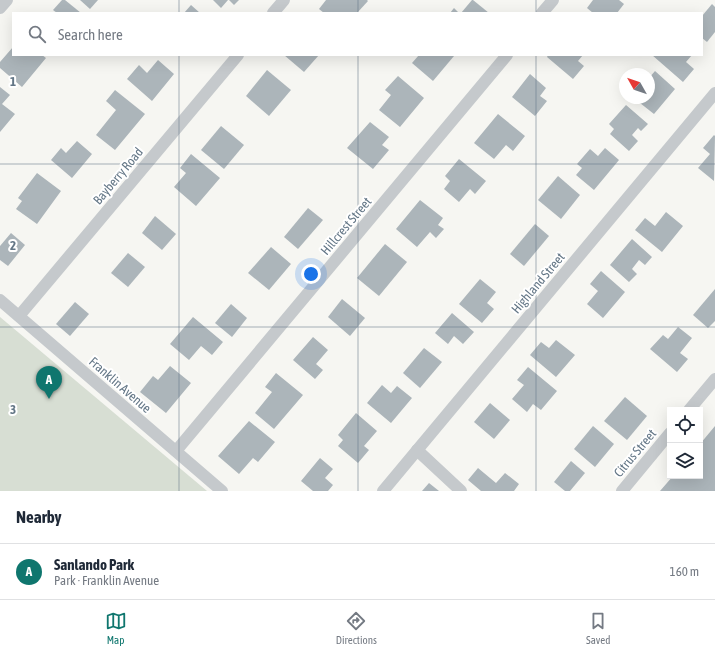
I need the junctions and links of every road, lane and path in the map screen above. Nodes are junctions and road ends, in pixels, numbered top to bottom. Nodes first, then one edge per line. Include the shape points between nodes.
1 (7, 0) edge
2 (284, 0) edge
3 (553, 0) edge
4 (0, 8) edge
5 (274, 12) edge
6 (543, 12) edge
7 (237, 56) edge
8 (506, 56) edge
9 (715, 93) edge
10 (0, 300) edge
11 (19, 316) junction
12 (715, 379) edge
13 (692, 407) edge
14 (667, 437) edge
15 (417, 450) junction
16 (176, 451) junction
17 (222, 491) edge
18 (383, 491) edge
19 (461, 491) edge
20 (622, 491) edge

1 - 4 street
2 - 5 street
3 - 6 street
7 - 11 street, Bayberry Road
8 - 16 street, Hillcrest Street
9 - 15 street, Highland Street
10 - 11 street, Franklin Avenue
11 - 16 street, Franklin Avenue
12 - 13 street
14 - 20 street, Citrus Street
15 - 18 street, Highland Street
15 - 19 street
16 - 17 street, Franklin Avenue

